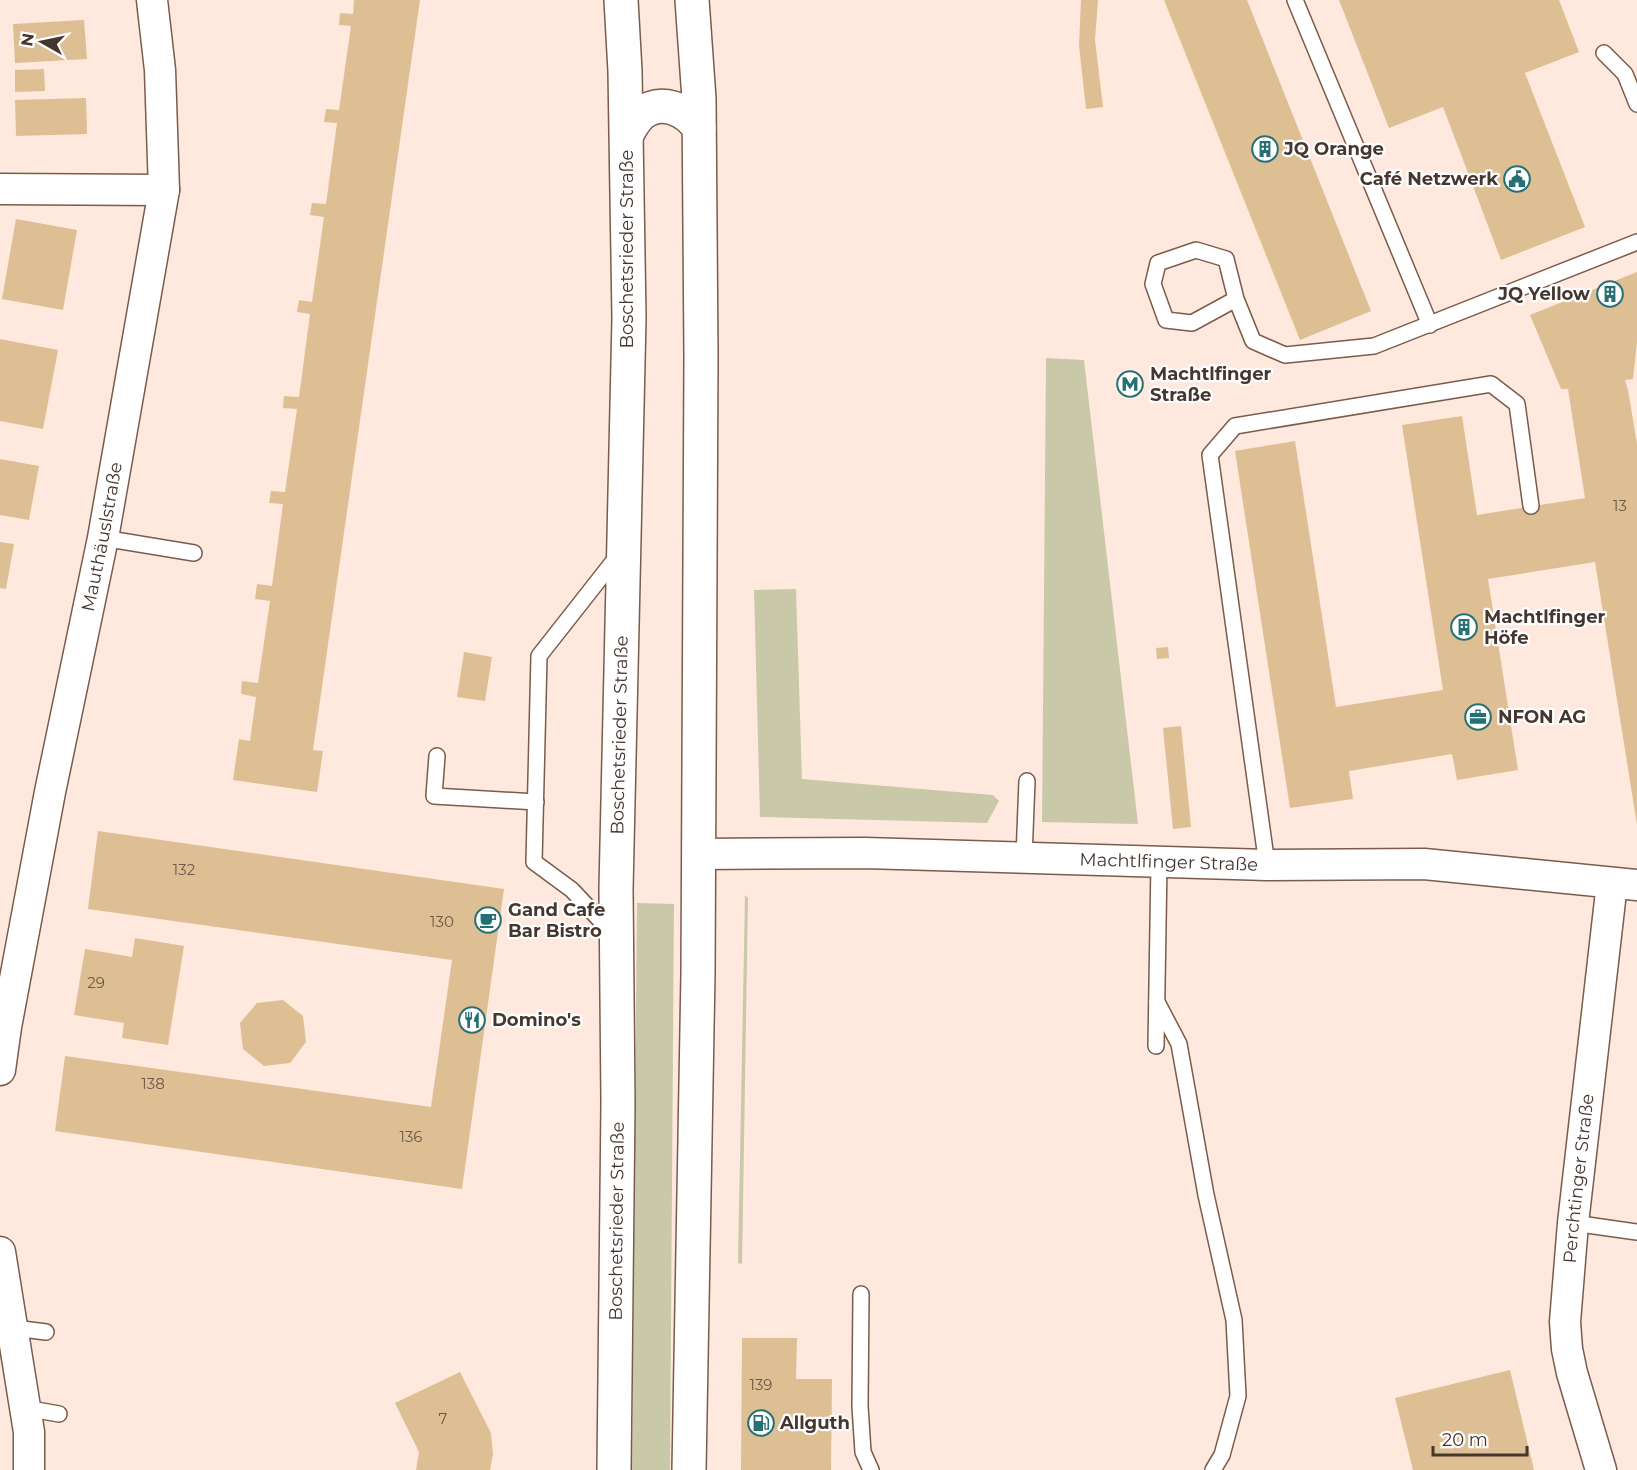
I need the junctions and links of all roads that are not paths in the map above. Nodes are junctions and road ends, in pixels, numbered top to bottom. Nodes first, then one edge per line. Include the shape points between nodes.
1 (152, 0) edge
2 (621, 0) edge
3 (692, 0) edge
4 (1295, 0) edge
5 (1604, 53) dead end
6 (1637, 104) edge
7 (699, 128) junction
8 (627, 134) junction
9 (0, 189) edge
10 (164, 190) junction
11 (1637, 242) edge
12 (1236, 299) junction
13 (1430, 325) junction
14 (1531, 506) dead end
15 (104, 538) junction
16 (623, 549) junction
17 (194, 553) dead end
18 (436, 756) dead end
19 (1027, 781) dead end
20 (536, 802) junction
21 (699, 854) junction
22 (1024, 857) junction
23 (1159, 863) junction
24 (1267, 865) junction
25 (1624, 884) edge
26 (616, 939) junction
27 (1157, 1002) junction
28 (1156, 1046) dead end
29 (0, 1070) edge
30 (1573, 1223) junction
31 (1637, 1232) edge
32 (0, 1252) edge
33 (861, 1294) dead end
34 (14, 1328) junction
35 (46, 1332) dead end
36 (26, 1408) junction
37 (60, 1413) dead end
38 (29, 1470) edge
39 (614, 1470) edge
40 (689, 1470) edge
41 (871, 1470) edge
42 (1213, 1470) edge
43 (1601, 1470) edge

1 - 10 street, Mauthäuslstraße via 160,70
2 - 8 main road, Boschetsrieder Straße
3 - 7 main road
4 - 13 lane
5 - 6 lane via 1625,74
7 - 8 main road via 693,118 674,108 654,107 641,114
7 - 21 main road
8 - 16 main road, Boschetsrieder Straße via 629,318
9 - 10 street
10 - 15 street, Mauthäuslstraße
11 - 13 lane
12 - 12 lane via 1192,323 1166,320 1153,284 1158,263 1196,250 1226,259
12 - 13 lane via 1253,341 1285,355 1374,346
14 - 24 lane via 1517,404 1491,384 1235,426 1210,455
15 - 17 lane
15 - 29 street, Mauthäuslstraße via 50,792
16 - 20 lane via 539,656
16 - 26 main road, Boschetsrieder Straße
18 - 20 lane via 434,796
19 - 22 lane
20 - 26 lane via 534,862 573,890
21 - 22 street, Machtlfinger Straße
21 - 40 main road
22 - 23 street, Machtlfinger Straße
23 - 24 street, Machtlfinger Straße
23 - 27 lane
24 - 25 street, Machtlfinger Straße via 1424,864
25 - 30 street, Perchtinger Straße
26 - 39 main road, Boschetsrieder Straße
27 - 28 lane
27 - 42 lane via 1179,1044 1206,1195 1234,1320 1238,1396 1222,1455
30 - 31 lane
30 - 43 street, Perchtinger Straße via 1565,1322 1567,1349
32 - 34 street
33 - 41 lane via 860,1406 863,1452
34 - 35 lane
34 - 36 street
36 - 37 lane
36 - 38 street

